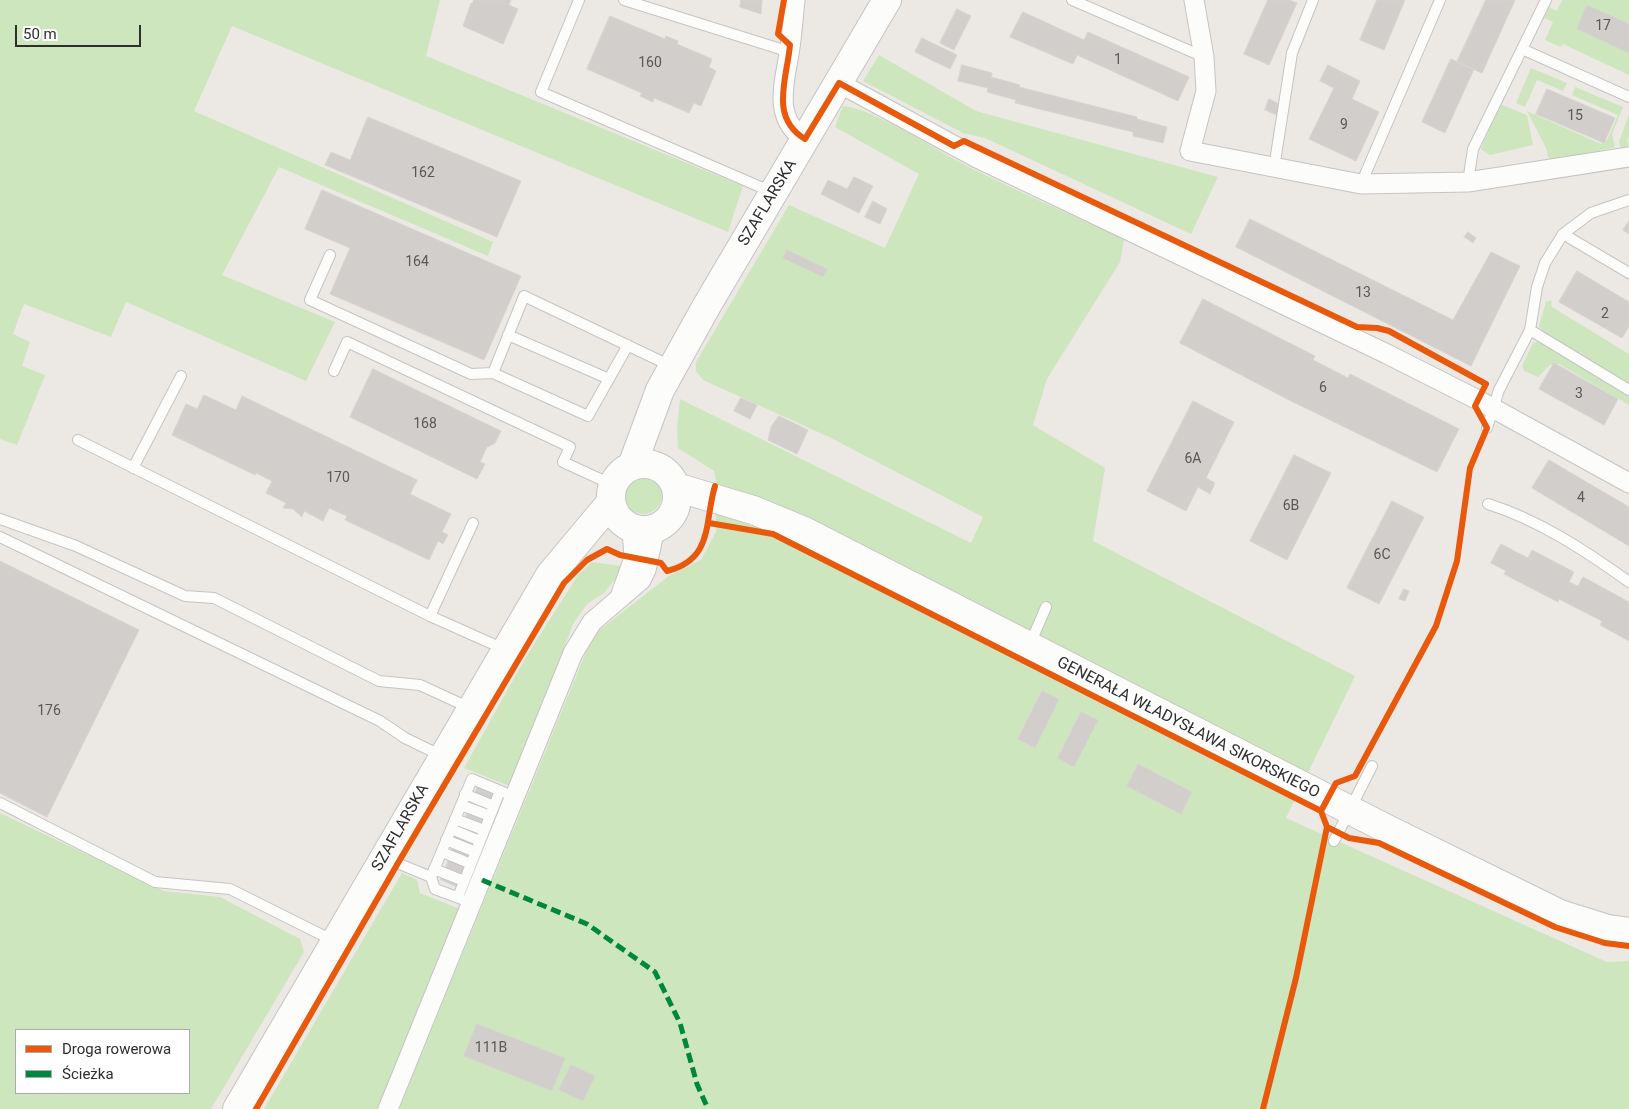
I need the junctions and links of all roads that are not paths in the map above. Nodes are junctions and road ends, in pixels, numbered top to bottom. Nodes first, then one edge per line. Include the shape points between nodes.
1 (579, 0) edge
2 (624, 0) edge
3 (795, 0) edge
4 (887, 0) edge
5 (1072, 0) edge
6 (1194, 0) edge
7 (1313, 0) edge
8 (1440, 0) edge
9 (1546, 0) edge
10 (1522, 49) junction
11 (790, 52) junction
12 (1204, 57) junction
13 (839, 83) junction
14 (1629, 97) edge
15 (805, 139) junction
16 (1629, 157) edge
17 (1274, 168) junction
18 (1468, 182) junction
19 (1361, 184) junction
20 (774, 193) junction
21 (1629, 200) edge
22 (1563, 234) junction
23 (330, 255) dead end
24 (1629, 273) edge
25 (1530, 330) junction
26 (508, 335) junction
27 (628, 345) junction
28 (673, 367) junction
29 (334, 371) dead end
30 (493, 373) junction
31 (181, 376) dead end
32 (609, 379) junction
33 (1629, 390) edge
34 (1494, 408) junction
35 (654, 409) junction
36 (1487, 428) dead end
37 (78, 440) dead end
38 (632, 466) junction
39 (133, 468) junction
40 (1629, 483) edge
41 (612, 494) junction
42 (1488, 504) dead end
43 (654, 508) junction
44 (0, 519) edge
45 (473, 523) dead end
46 (0, 536) edge
47 (569, 550) junction
48 (1629, 582) edge
49 (1046, 607) dead end
50 (430, 616) junction
51 (1028, 647) junction
52 (505, 650) junction
53 (471, 709) junction
54 (443, 756) junction
55 (1372, 766) dead end
56 (466, 794) junction
57 (508, 794) junction
58 (0, 803) edge
59 (461, 805) junction
60 (494, 806) junction
61 (1350, 810) junction
62 (490, 816) junction
63 (455, 819) junction
64 (451, 829) junction
65 (484, 830) junction
66 (446, 840) junction
67 (480, 841) junction
68 (1334, 842) dead end
69 (442, 852) junction
70 (476, 852) junction
71 (384, 858) junction
72 (471, 864) junction
73 (433, 873) junction
74 (464, 881) junction
75 (465, 900) junction
76 (1629, 932) edge
77 (334, 941) junction
78 (237, 1109) edge
79 (388, 1109) edge

1 - 20 lane via 541,92
2 - 11 lane
3 - 11 street
4 - 13 street, SZAFLARSKA
5 - 12 lane
6 - 12 street
7 - 17 lane via 1292,53
8 - 19 lane
9 - 10 lane
10 - 14 lane
10 - 18 lane via 1473,149
11 - 15 street via 782,100 786,118 795,133
12 - 17 street via 1206,91 1190,151
13 - 15 street, SZAFLARSKA
13 - 34 street via 977,158
15 - 20 street, SZAFLARSKA
16 - 18 street
17 - 19 street
18 - 19 street
20 - 28 street, SZAFLARSKA
21 - 22 lane via 1591,213
22 - 24 lane
22 - 25 lane via 1545,263 1537,287
23 - 30 lane via 310,300 471,374
25 - 33 lane
25 - 34 lane via 1499,390
26 - 27 lane via 524,296
26 - 30 lane
26 - 32 lane
27 - 28 lane
27 - 32 lane
28 - 35 street, SZAFLARSKA
29 - 41 lane via 347,342 570,447 563,462
30 - 32 lane via 588,416
31 - 39 lane
34 - 36 lane
34 - 40 street
35 - 38 street, SZAFLARSKA
35 - 43 street, SZAFLARSKA
37 - 39 lane
38 - 41 street, SZAFLARSKA via 624,470
38 - 43 street via 642,464
39 - 50 lane
41 - 43 street via 620,519
41 - 47 street, SZAFLARSKA
42 - 48 lane via 1513,512 1582,550
43 - 47 street
43 - 51 street, GENERAŁA WŁADYSŁAWA SIKORSKIEGO via 753,510 804,531
43 - 57 street, SZAFLARSKA via 619,600 592,622 576,646
44 - 53 lane via 76,546 185,596 214,598 379,681 420,685
45 - 50 lane
46 - 54 lane via 380,721 405,738
47 - 52 street, SZAFLARSKA via 550,575
49 - 51 lane
50 - 52 lane
51 - 61 street, GENERAŁA WŁADYSŁAWA SIKORSKIEGO
52 - 53 street, SZAFLARSKA
53 - 54 street, SZAFLARSKA
54 - 71 street, SZAFLARSKA
55 - 61 lane
56 - 57 lane via 472,779
56 - 59 lane
56 - 60 lane
57 - 60 lane
57 - 75 street, SZAFLARSKA
58 - 77 lane via 155,882 230,889
59 - 62 lane
59 - 63 lane
60 - 62 lane
61 - 68 lane
61 - 76 street, GENERAŁA WŁADYSŁAWA SIKORSKIEGO via 1560,914
62 - 65 lane
63 - 64 lane
63 - 65 lane
64 - 66 lane
64 - 67 lane
65 - 67 lane
66 - 69 lane
66 - 70 lane
67 - 70 lane
69 - 72 lane
69 - 73 lane
70 - 72 lane
71 - 73 lane
71 - 77 street, SZAFLARSKA
72 - 74 lane
73 - 74 lane
73 - 75 lane via 434,889
74 - 75 lane
75 - 79 street, SZAFLARSKA
77 - 78 street, SZAFLARSKA

